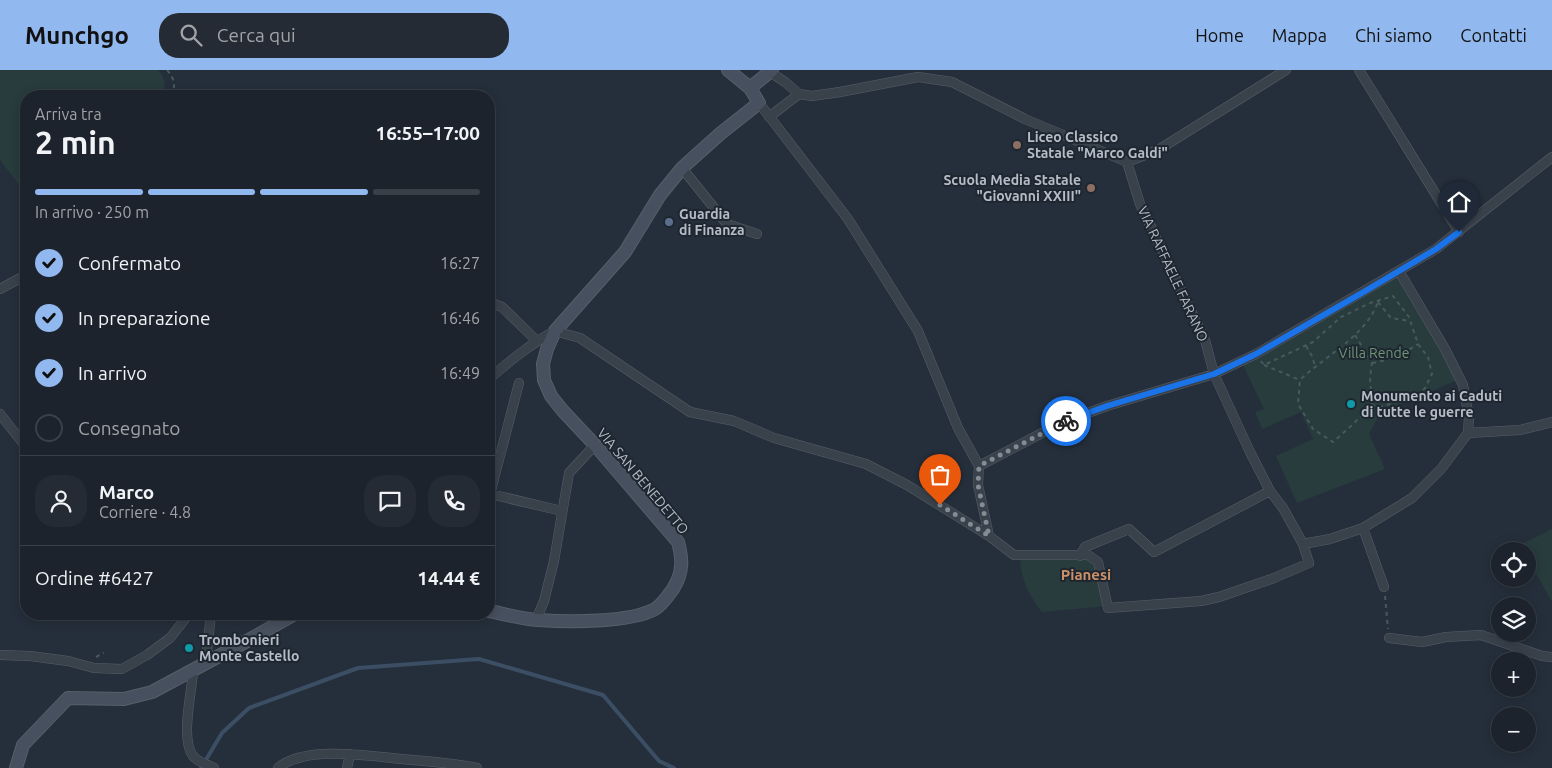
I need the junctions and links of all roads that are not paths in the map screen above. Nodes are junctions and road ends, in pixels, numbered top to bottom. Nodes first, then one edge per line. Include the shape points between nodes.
1 (728, 70) edge
2 (1286, 70) edge
3 (1359, 70) edge
4 (771, 71) edge
5 (750, 88) junction
6 (799, 94) junction
7 (759, 102) junction
8 (770, 117) junction
9 (1552, 157) edge
10 (1127, 162) junction
11 (682, 168) junction
12 (1459, 232) junction
13 (757, 234) dead end
14 (1399, 271) junction
15 (20, 278) edge
16 (0, 289) edge
17 (495, 304) edge
18 (555, 331) junction
19 (536, 340) junction
20 (495, 374) edge
21 (1214, 374) junction
22 (519, 383) dead end
23 (0, 414) edge
24 (1552, 422) edge
25 (8, 426) junction
26 (0, 432) edge
27 (1468, 433) junction
28 (20, 440) edge
29 (595, 445) junction
30 (979, 466) junction
31 (495, 475) edge
32 (1270, 491) junction
33 (495, 495) edge
34 (562, 511) junction
35 (1364, 528) junction
36 (989, 536) junction
37 (1302, 544) junction
38 (1080, 556) junction
39 (1384, 586) road end
40 (495, 612) edge
41 (184, 620) edge
42 (210, 620) edge
43 (284, 620) edge
44 (536, 620) junction
45 (1390, 638) road end
46 (0, 655) edge
47 (1552, 657) edge
48 (212, 659) junction
49 (193, 671) junction
50 (350, 754) junction
51 (16, 768) edge
52 (213, 768) edge
53 (278, 768) edge
54 (347, 768) edge
55 (478, 768) edge

1 - 5 street
2 - 10 street via 1158,150
3 - 12 street
4 - 5 street
4 - 6 street
5 - 7 street
6 - 8 street
6 - 10 street via 812,96 840,92 918,77 952,82 1025,119
7 - 8 street
7 - 11 street
8 - 30 street via 848,219 918,331 958,428
9 - 12 street
10 - 21 street, VIA RAFFAELE FARANO via 1140,204 1205,340
11 - 13 street via 727,224
11 - 18 street via 660,195 625,252
12 - 14 street
14 - 21 street via 1256,354
14 - 27 street via 1463,385 1469,417
15 - 16 street
17 - 19 street via 502,307
18 - 19 street
18 - 29 street, VIA SAN BENEDETTO via 547,349 544,380 551,396
18 - 36 street via 580,338 690,412 734,421 774,438 866,464 907,485
19 - 20 street
21 - 30 street via 1061,423
21 - 32 street, VIA RAFFAELE FARANO
22 - 31 street
23 - 25 street
24 - 27 street via 1520,430
25 - 26 street
25 - 28 street
27 - 35 street via 1441,469 1412,498
29 - 34 street via 569,473
29 - 44 street, VIA SAN BENEDETTO via 678,542 682,570 667,598 656,608 640,615 610,620
30 - 36 street via 978,485
32 - 37 street, VIA RAFFAELE FARANO
32 - 38 street via 1154,552 1129,529 1085,546
33 - 34 street
34 - 44 street via 554,561
35 - 37 street
35 - 39 street
36 - 38 street via 1014,555
37 - 38 street via 1309,563 1274,578 1201,601 1126,608 1108,608 1098,562 1088,555
40 - 44 street, VIA SAN BENEDETTO
41 - 46 street via 170,638 122,669
42 - 48 street via 207,651
43 - 48 street
45 - 47 street via 1422,642 1480,635
48 - 49 street
49 - 51 street via 139,696 68,698 23,745
49 - 52 street via 187,719 189,747 194,758
50 - 53 street via 305,756
50 - 54 street
50 - 55 street

